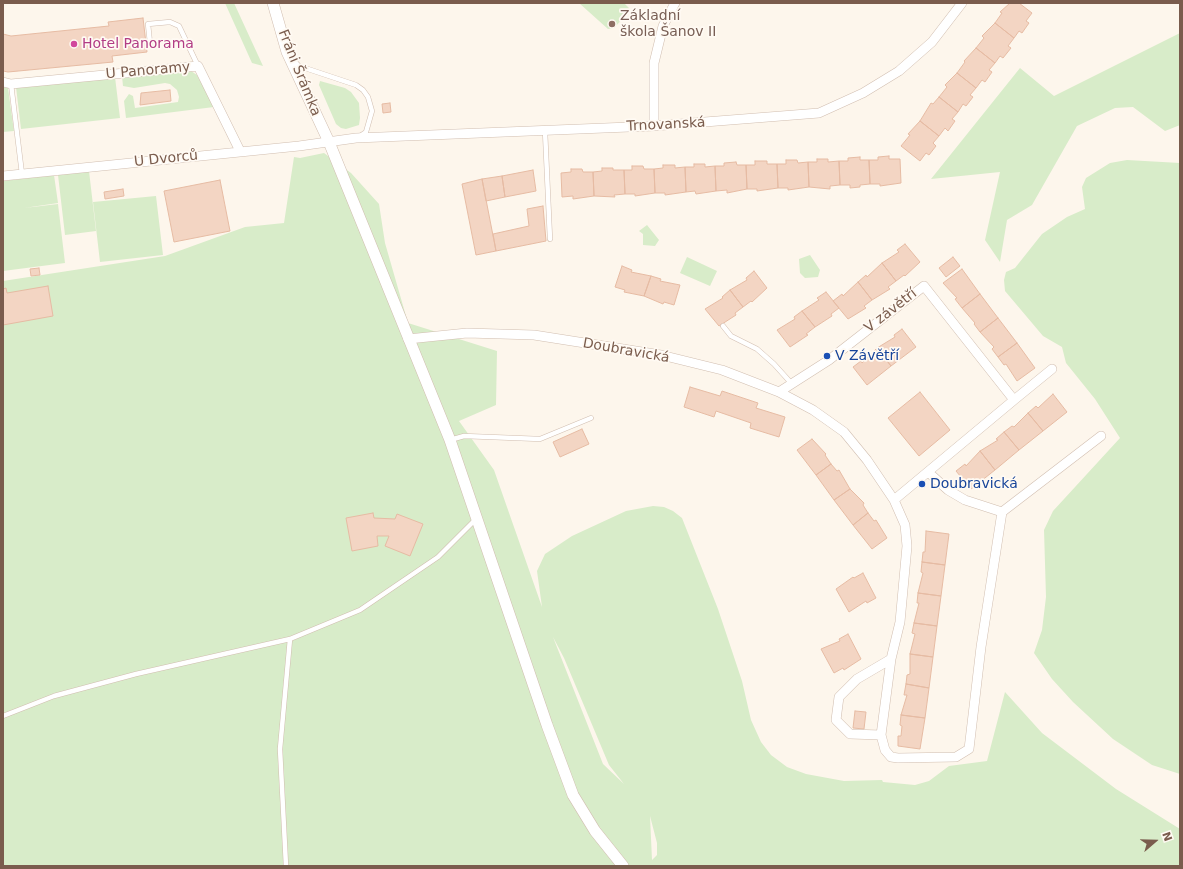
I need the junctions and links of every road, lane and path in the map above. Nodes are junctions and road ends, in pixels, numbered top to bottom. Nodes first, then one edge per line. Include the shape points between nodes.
1 (273, 3) edge
2 (675, 3) edge
3 (962, 3) edge
4 (150, 43) dead end
5 (287, 52) junction
6 (198, 66) junction
7 (7, 83) edge
8 (654, 126) junction
9 (546, 131) junction
10 (356, 138) junction
11 (328, 142) junction
12 (240, 151) junction
13 (22, 174) junction
14 (3, 176) edge
15 (550, 240) dead end
16 (723, 326) dead end
17 (408, 338) junction
18 (1052, 369) dead end
19 (792, 384) junction
20 (779, 392) junction
21 (1014, 400) junction
22 (591, 418) dead end
23 (1101, 436) dead end
24 (450, 440) junction
25 (928, 472) junction
26 (894, 500) junction
27 (1002, 512) junction
28 (477, 518) junction
29 (290, 639) junction
30 (891, 659) junction
31 (3, 716) edge
32 (880, 735) junction
33 (286, 866) edge
34 (624, 866) edge

1 - 5 street, Fráni Šrámka
2 - 8 street via 663,26 654,63
3 - 8 street, Trnovanská via 932,42 899,71 879,85 819,113
4 - 6 lane via 148,24 170,22 179,26
5 - 10 lane via 299,66 356,85 363,90 371,104 372,118 366,132
5 - 11 street, Fráni Šrámka
6 - 7 street, U Panoramy
6 - 12 street, U Panoramy
7 - 13 lane
8 - 9 street, Trnovanská
9 - 10 street, Trnovanská
9 - 15 lane
10 - 11 street, Trnovanská
11 - 12 street, U Dvorců
11 - 17 street, Fráni Šrámka
12 - 13 street, U Dvorců
13 - 14 street, U Dvorců
16 - 19 lane via 731,336 757,349
17 - 20 street, Doubravická via 467,333 534,336 661,356 722,370
17 - 24 street, Fráni Šrámka
18 - 21 street
19 - 20 street, V závětří
19 - 21 street, V závětří via 828,360 924,286
20 - 26 street, Doubravická via 813,410 844,432
21 - 25 street
22 - 24 lane via 540,439 464,436
23 - 27 street
24 - 28 street, Fráni Šrámka
25 - 26 street
25 - 27 street via 948,490 965,500
26 - 30 street, Doubravická via 905,525 906,546 900,622
27 - 32 street via 981,647 969,749 956,757 891,757 885,750
28 - 29 lane via 438,558 360,610
28 - 34 street, Fráni Šrámka via 573,795 596,832
29 - 31 lane via 136,674 54,696
29 - 33 lane via 280,749
30 - 32 street, Doubravická
30 - 32 street via 857,679 838,697 836,720 850,734

